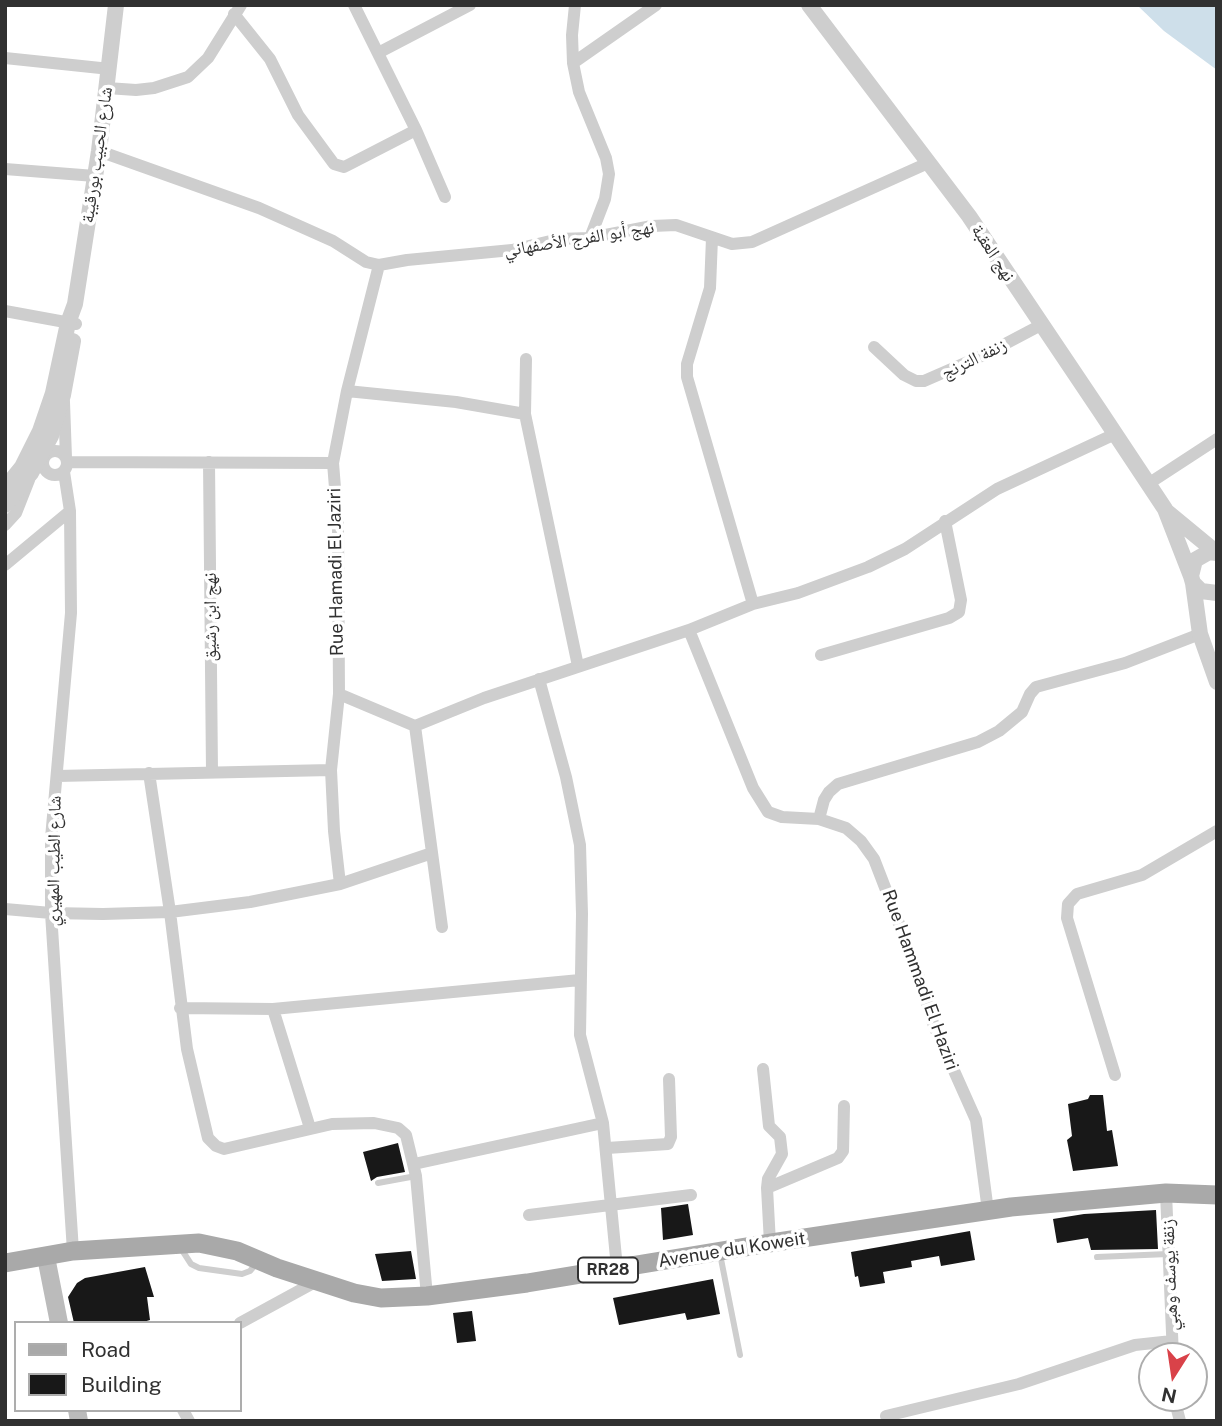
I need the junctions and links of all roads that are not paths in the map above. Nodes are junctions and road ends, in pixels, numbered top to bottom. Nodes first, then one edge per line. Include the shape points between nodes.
1 (116, 5) edge
2 (354, 5) edge
3 (470, 5) edge
4 (575, 5) edge
5 (656, 5) edge
6 (809, 5) edge
7 (238, 9) edge
8 (379, 53) junction
9 (5, 58) edge
10 (573, 64) junction
11 (110, 69) junction
12 (107, 88) junction
13 (416, 130) junction
14 (99, 151) junction
15 (928, 163) junction
16 (5, 169) edge
17 (95, 176) junction
18 (445, 197) dead end
19 (590, 238) junction
20 (712, 238) junction
21 (379, 265) junction
22 (5, 311) edge
23 (72, 323) junction
24 (1041, 325) junction
25 (874, 347) dead end
26 (526, 359) dead end
27 (346, 391) junction
28 (63, 395) junction
29 (525, 414) junction
30 (1115, 434) junction
31 (1217, 439) edge
32 (37, 459) junction
33 (209, 462) junction
34 (333, 463) junction
35 (66, 464) junction
36 (1148, 484) junction
37 (5, 488) edge
38 (5, 505) edge
39 (1165, 509) junction
40 (70, 511) junction
41 (945, 521) junction
42 (5, 525) edge
43 (1217, 553) edge
44 (5, 565) edge
45 (1192, 579) junction
46 (1217, 593) edge
47 (753, 604) junction
48 (689, 630) junction
49 (1200, 634) junction
50 (821, 655) dead end
51 (578, 666) junction
52 (539, 679) junction
53 (1217, 682) edge
54 (339, 694) junction
55 (415, 726) junction
56 (331, 770) junction
57 (212, 772) junction
58 (149, 773) junction
59 (57, 776) junction
60 (819, 819) junction
61 (1217, 831) edge
62 (432, 853) junction
63 (340, 884) junction
64 (5, 909) edge
65 (170, 912) junction
66 (51, 913) junction
67 (442, 927) dead end
68 (580, 981) junction
69 (180, 1008) junction
70 (273, 1009) junction
71 (763, 1069) dead end
72 (1115, 1075) dead end
73 (669, 1079) dead end
74 (845, 1106) dead end
75 (603, 1123) junction
76 (310, 1128) junction
77 (607, 1148) junction
78 (415, 1170) junction
79 (378, 1183) dead end
80 (767, 1188) junction
81 (1166, 1194) junction
82 (691, 1195) dead end
83 (1217, 1195) edge
84 (611, 1204) junction
85 (988, 1211) junction
86 (528, 1215) dead end
87 (770, 1243) junction
88 (74, 1251) junction
89 (719, 1252) junction
90 (1169, 1254) junction
91 (46, 1257) junction
92 (1097, 1257) dead end
93 (5, 1263) edge
94 (617, 1268) junction
95 (317, 1281) junction
96 (427, 1296) junction
97 (59, 1321) edge
98 (242, 1322) edge
99 (1172, 1341) joint
100 (740, 1355) dead end
101 (886, 1416) dead end

1 - 11 street, شارع الحبيب بورقيبة
2 - 8 street
3 - 8 street
4 - 10 street
5 - 10 street
6 - 15 street, نهج العقبة
7 - 12 street via 208,58 188,77 154,88
7 - 13 street via 298,115 334,164 344,167
8 - 13 street
9 - 11 street
10 - 19 street via 609,174
11 - 12 street, شارع الحبيب بورقيبة
12 - 14 street, شارع الحبيب بورقيبة
13 - 18 street
14 - 17 street, شارع الحبيب بورقيبة
14 - 21 street via 259,208
15 - 20 street, نهج أبو الفرج الأصفهاني via 752,242 732,244
15 - 24 street, نهج العقبة
16 - 17 street
17 - 23 street, شارع الحبيب بورقيبة
19 - 20 street, نهج أبو الفرج الأصفهاني via 676,225
19 - 21 street, نهج أبو الفرج الأصفهاني
20 - 47 street via 710,288 687,377
21 - 27 street, Rue Hamadi El Jaziri
22 - 23 street
23 - 28 street, شارع الحبيب بورقيبة
23 - 32 street, شارع الحبيب بورقيبة
24 - 25 street, زنفة الترنج via 924,381 904,375
24 - 30 street, نهج العقبة
26 - 29 street
27 - 29 street
27 - 34 street, Rue Hamadi El Jaziri
28 - 32 street, شارع الحبيب بورقيبة via 51,436
28 - 35 street, شارع الحبيب بورقيبة
29 - 51 street
30 - 36 street, نهج العقبة
30 - 41 street via 996,489
31 - 36 street
32 - 35 street via 55,450 64,454
32 - 35 street via 46,472 55,475
32 - 37 street, شارع الحبيب بورقيبة
32 - 38 street, شارع الحبيب بورقيبة
32 - 42 street, شارع الحبيب بورقيبة via 16,513
33 - 34 street
33 - 35 street
33 - 57 street, نهج ابن رشيق
34 - 54 street, Rue Hamadi El Jaziri
35 - 40 street, شارع الطيب المهيري
36 - 39 street, نهج العقبة
39 - 43 street
39 - 45 street
40 - 44 street
40 - 59 street, شارع الطيب المهيري via 71,613
41 - 47 street via 905,549 868,567
41 - 50 street via 961,600 959,612
43 - 45 street via 1195,560
45 - 46 street via 1201,591
45 - 49 street
47 - 48 street
48 - 51 street
48 - 60 street, Rue Hammadi El Haziri via 768,812
49 - 53 street
49 - 60 street via 1125,663 1036,687 1022,712 999,731 838,784 824,800
51 - 52 street
52 - 55 street
52 - 68 street via 580,845
54 - 55 street
54 - 56 street, Rue Hamadi El Jaziri
55 - 62 street
56 - 57 street
56 - 63 street, Rue Hamadi El Jaziri
57 - 58 street
58 - 59 street
58 - 65 street
59 - 66 street, شارع الطيب المهيري
60 - 85 street, Rue Hammadi El Haziri via 846,828 874,859 934,1026 976,1120
61 - 72 street via 1142,875 1077,894 1068,904 1067,918
62 - 63 street
62 - 67 street
63 - 65 street
64 - 66 street
65 - 66 street
65 - 69 street
66 - 88 street, شارع الطيب المهيري
68 - 70 street
68 - 75 street via 580,1035
69 - 70 street
69 - 76 street via 212,1143 224,1149
70 - 76 street
71 - 80 street via 769,1126 780,1138 782,1154
73 - 77 street via 668,1144
74 - 80 street via 843,1151 838,1158
75 - 77 street
75 - 78 street
76 - 78 street via 356,1123 398,1128 405,1135
77 - 84 street
78 - 79 lane
78 - 96 street
80 - 87 street
81 - 83 main road, Avenue du Koweit / RR28
81 - 85 main road, Avenue du Koweit / RR28
81 - 90 street, زنقة يوسف وهبي
82 - 84 street
84 - 86 street
84 - 94 street
85 - 87 main road, Avenue du Koweit / RR28
87 - 89 main road, Avenue du Koweit / RR28
88 - 91 main road, Avenue du Koweit / RR28
88 - 95 main road, Avenue du Koweit / RR28 via 199,1243
89 - 94 main road, Avenue du Koweit / RR28
89 - 100 lane
90 - 92 lane
90 - 99 street, زنقة يوسف وهبي
91 - 93 main road, Avenue du Koweit / RR28
91 - 97 main road
94 - 96 main road, Avenue du Koweit / RR28
95 - 96 main road, Avenue du Koweit / RR28 via 381,1298
95 - 98 street
99 - 101 street via 1135,1345 1018,1384

